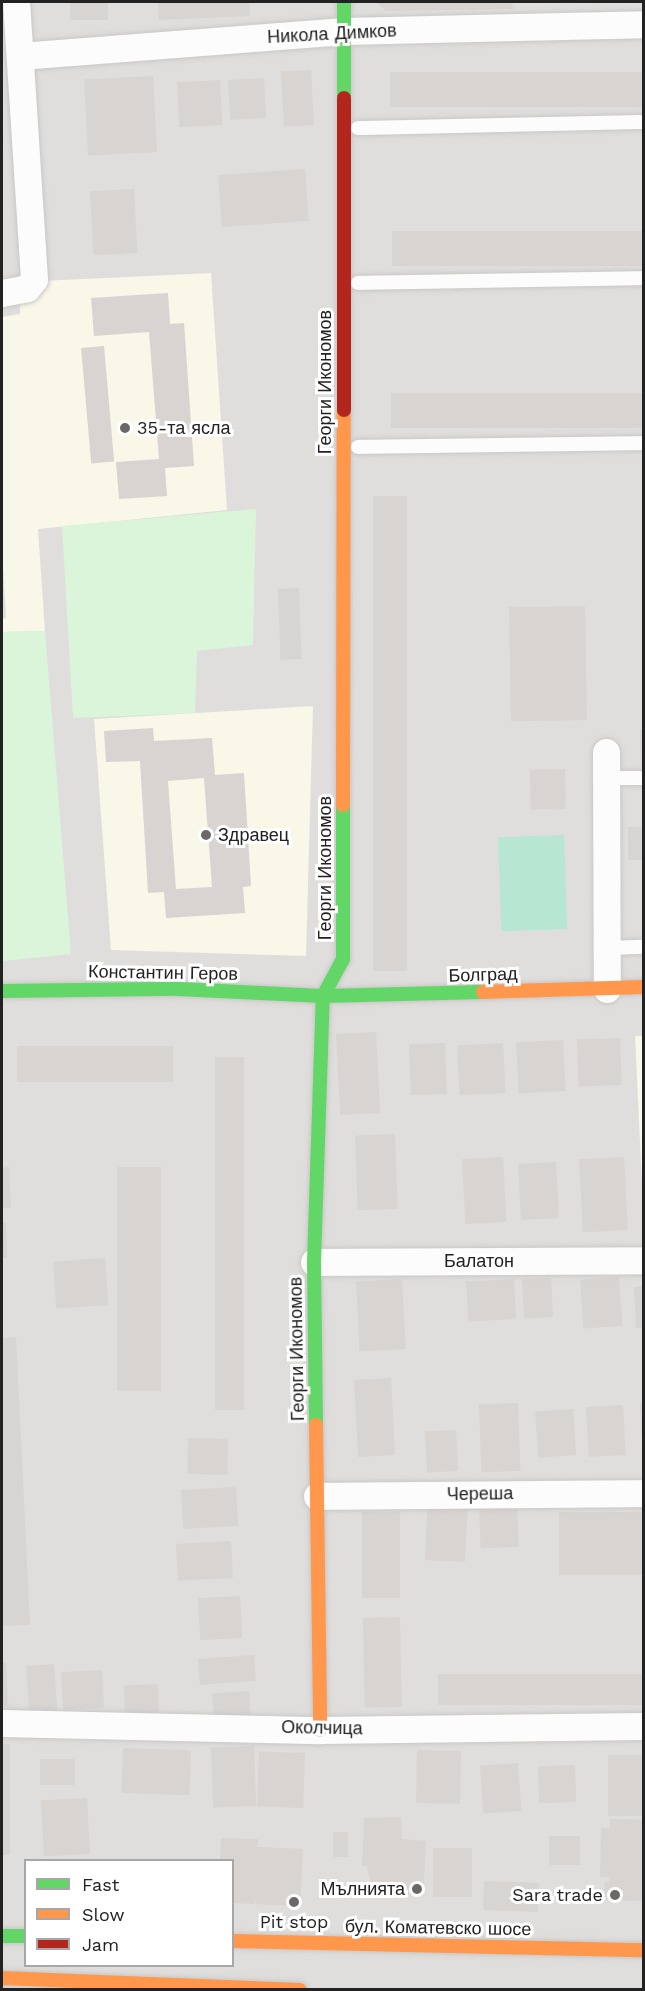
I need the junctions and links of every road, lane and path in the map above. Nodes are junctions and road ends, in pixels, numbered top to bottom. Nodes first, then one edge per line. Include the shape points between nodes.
1 (16, 2) edge
2 (344, 2) edge
3 (592, 13) edge
4 (644, 24) edge
5 (344, 31) junction
6 (20, 56) junction
7 (644, 122) edge
8 (358, 128) dead end
9 (644, 278) edge
10 (358, 283) dead end
11 (2, 293) edge
12 (644, 443) edge
13 (358, 447) dead end
14 (606, 765) joint
15 (644, 778) edge
16 (644, 947) edge
17 (607, 948) junction
18 (644, 987) edge
19 (607, 988) junction
20 (2, 991) edge
21 (323, 996) junction
22 (644, 1260) edge
23 (314, 1262) junction
24 (644, 1493) edge
25 (317, 1496) junction
26 (2, 1723) edge
27 (644, 1726) edge
28 (320, 1730) junction
29 (2, 1936) edge
30 (24, 1936) edge
31 (234, 1941) edge
32 (644, 1950) edge
33 (2, 1978) edge
34 (279, 1989) edge
35 (300, 1989) edge

1 - 6 street
2 - 5 street, Георги Икономов
3 - 4 street, Никола Димков
3 - 5 street, Никола Димков
5 - 6 street, Никола Димков
5 - 21 street, Георги Икономов via 344,959
6 - 11 street via 34,279 27,288
7 - 8 lane
9 - 10 lane
12 - 13 lane
14 - 15 lane
14 - 17 street
16 - 17 lane
17 - 19 street
18 - 19 street, Болград
19 - 21 street, Болград
20 - 21 street, Константин Геров via 178,989
21 - 23 street, Георги Икономов
22 - 23 street, Балатон
23 - 25 street, Георги Икономов
24 - 25 street, Череша
25 - 28 street, Георги Икономов
26 - 28 street, Околчица
27 - 28 street, Околчица
29 - 30 street
31 - 32 street, бул. Коматевско шосе
33 - 34 street
34 - 35 street

